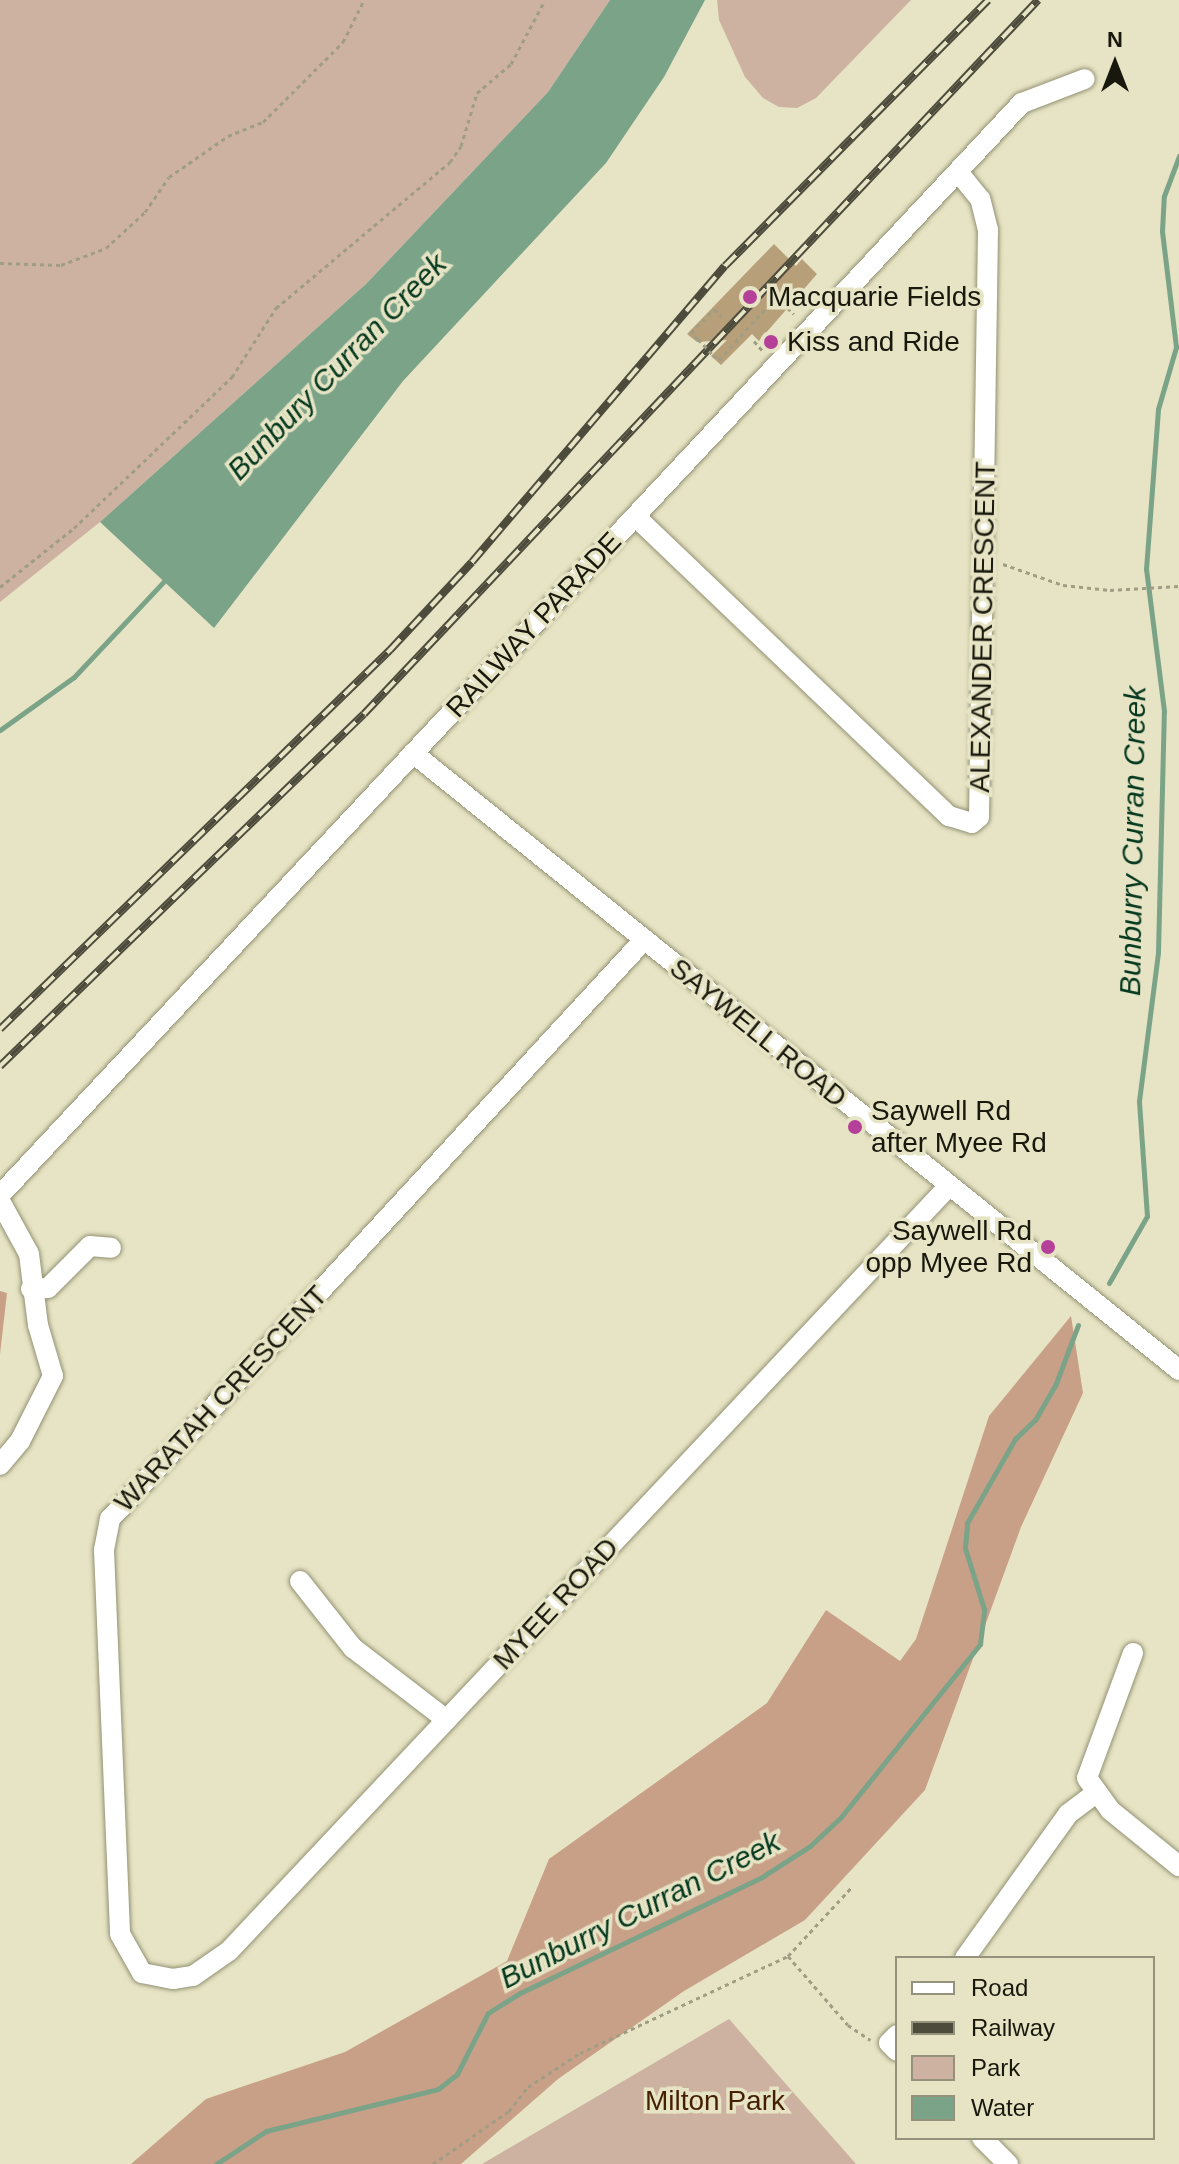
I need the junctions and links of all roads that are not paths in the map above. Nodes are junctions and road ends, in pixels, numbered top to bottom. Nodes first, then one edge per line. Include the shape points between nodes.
1 (1085, 79) dead end
2 (958, 172) junction
3 (636, 517) junction
4 (413, 753) junction
5 (643, 941) junction
6 (949, 1186) junction
7 (0, 1198) edge
8 (111, 1248) dead end
9 (31, 1289) junction
10 (1179, 1370) edge
11 (0, 1465) edge
12 (300, 1581) dead end
13 (1133, 1653) dead end
14 (447, 1720) junction
15 (1095, 1794) junction
16 (1179, 1866) edge
17 (966, 1956) edge
18 (142, 1973) joint
19 (984, 2140) edge
20 (1008, 2164) edge

1 - 2 street, RAILWAY PARADE via 1022,103
2 - 3 street, RAILWAY PARADE
2 - 3 street, ALEXANDER CRESCENT via 980,199 988,230 979,817 972,823 949,816
3 - 4 street, RAILWAY PARADE
4 - 5 street, SAYWELL ROAD
4 - 7 street, RAILWAY PARADE
5 - 6 street, SAYWELL ROAD
5 - 18 street, WARATAH CRESCENT via 110,1519 104,1550 120,1934
6 - 10 street, SAYWELL ROAD
6 - 14 street, MYEE ROAD
7 - 9 street via 29,1254
8 - 9 street via 90,1246 48,1288
9 - 11 street via 52,1384
12 - 14 street via 353,1648
13 - 15 street via 1090,1762 1087,1778
14 - 18 street, MYEE ROAD via 211,1968 173,1979
15 - 16 street
15 - 17 street via 1068,1814
19 - 20 street

